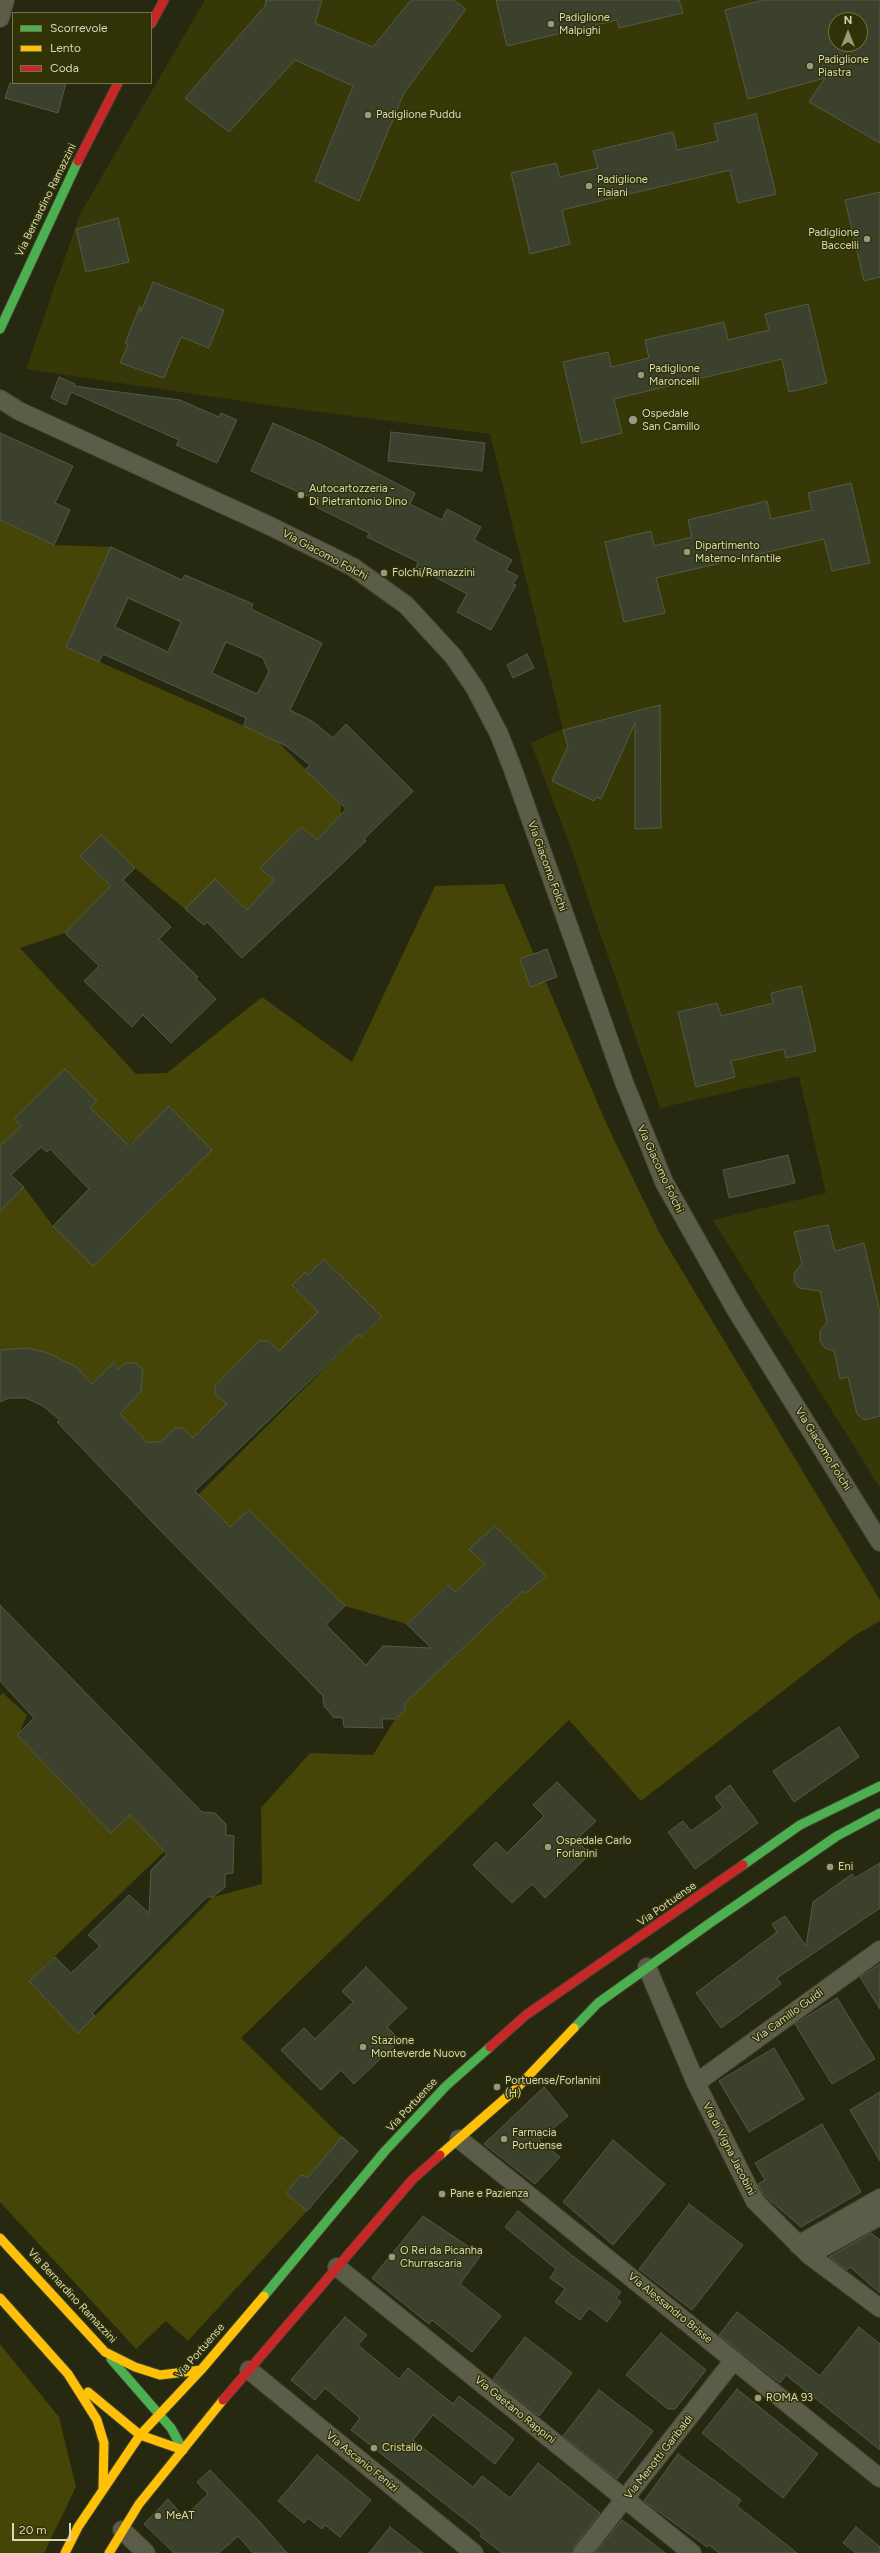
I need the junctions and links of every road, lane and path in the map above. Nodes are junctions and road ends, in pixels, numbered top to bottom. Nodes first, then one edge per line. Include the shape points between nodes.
1 (5, 0) edge
2 (164, 0) edge
3 (0, 18) edge
4 (152, 22) edge
5 (117, 84) edge
6 (0, 328) edge
7 (0, 399) edge
8 (880, 1542) edge
9 (880, 1786) edge
10 (880, 1813) edge
11 (880, 1950) edge
12 (647, 1967) junction
13 (696, 2083) junction
14 (459, 2139) junction
15 (880, 2198) edge
16 (880, 2216) edge
17 (0, 2238) edge
18 (804, 2250) junction
19 (337, 2267) junction
20 (0, 2298) edge
21 (880, 2308) edge
22 (105, 2352) junction
23 (734, 2360) junction
24 (200, 2370) junction
25 (249, 2370) junction
26 (68, 2374) junction
27 (159, 2414) junction
28 (140, 2435) junction
29 (183, 2450) junction
30 (880, 2478) edge
31 (103, 2490) junction
32 (626, 2500) junction
33 (122, 2530) junction
34 (65, 2553) edge
35 (109, 2553) edge
36 (146, 2553) edge
37 (474, 2553) edge
38 (582, 2553) edge
39 (692, 2553) edge

1 - 3 street
2 - 4 main road
5 - 6 main road, Via Bernardino Ramazzini via 64,188
7 - 8 street, Via Giacomo Folchi via 19,412 270,526 353,567 406,605 453,656 475,688 499,734 624,1082 664,1182 732,1303
9 - 24 main road, Via Portuense via 800,1825 526,2015 489,2046 446,2086 385,2152
10 - 12 main road via 837,1836
11 - 13 street, Via Camillo Guidi
12 - 13 street, Via di Vigna Jacobini
12 - 14 main road via 598,2003 516,2089
13 - 18 street, Via di Vigna Jacobini via 755,2202
14 - 19 main road via 413,2179
14 - 23 street, Via Alessandro Brisse
15 - 18 street
16 - 18 street
17 - 22 main road, Via Bernardino Ramazzini
18 - 21 street, Via di Vigna Jacobini
19 - 25 main road
19 - 32 street, Via Gaetano Rappini
20 - 26 main road
22 - 24 main road, Via Bernardino Ramazzini via 135,2367 160,2375
22 - 27 main road
23 - 30 street, Via Alessandro Brisse
23 - 32 street, Via Menotti Garibaldi
24 - 27 main road, Via Portuense
25 - 29 main road
25 - 37 street, Via Ascanio Fenizi
26 - 28 main road via 114,2416
26 - 31 main road via 101,2430 104,2442
27 - 28 main road, Via Portuense
27 - 29 main road via 171,2428
28 - 29 main road
28 - 31 main road, Via Portuense
29 - 33 main road via 139,2504
31 - 34 main road, Via Portuense via 78,2527
32 - 38 street, Via Menotti Garibaldi
32 - 39 street, Via Gaetano Rappini
33 - 35 main road
33 - 36 street

